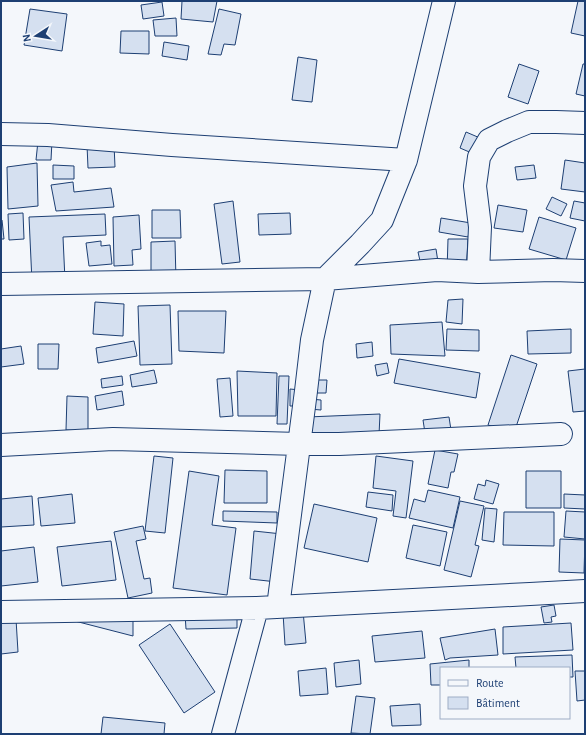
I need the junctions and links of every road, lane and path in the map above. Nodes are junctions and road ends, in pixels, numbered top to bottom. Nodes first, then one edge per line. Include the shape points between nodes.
1 (444, 1) edge
2 (585, 123) edge
3 (1, 134) edge
4 (406, 160) junction
5 (585, 271) edge
6 (478, 272) junction
7 (325, 279) junction
8 (1, 284) edge
9 (561, 434) dead end
10 (300, 444) junction
11 (1, 445) edge
12 (585, 591) edge
13 (267, 607) junction
14 (1, 612) edge
15 (223, 734) edge

1 - 4 street
2 - 6 street via 529,122 489,140 479,157 476,186 480,227
3 - 4 street via 48,135
4 - 7 street via 382,220
5 - 6 street
6 - 7 street via 437,270
7 - 8 street
7 - 10 street via 312,340
9 - 10 street
10 - 11 street via 113,439
10 - 13 street
12 - 13 street
13 - 14 street
13 - 15 street

